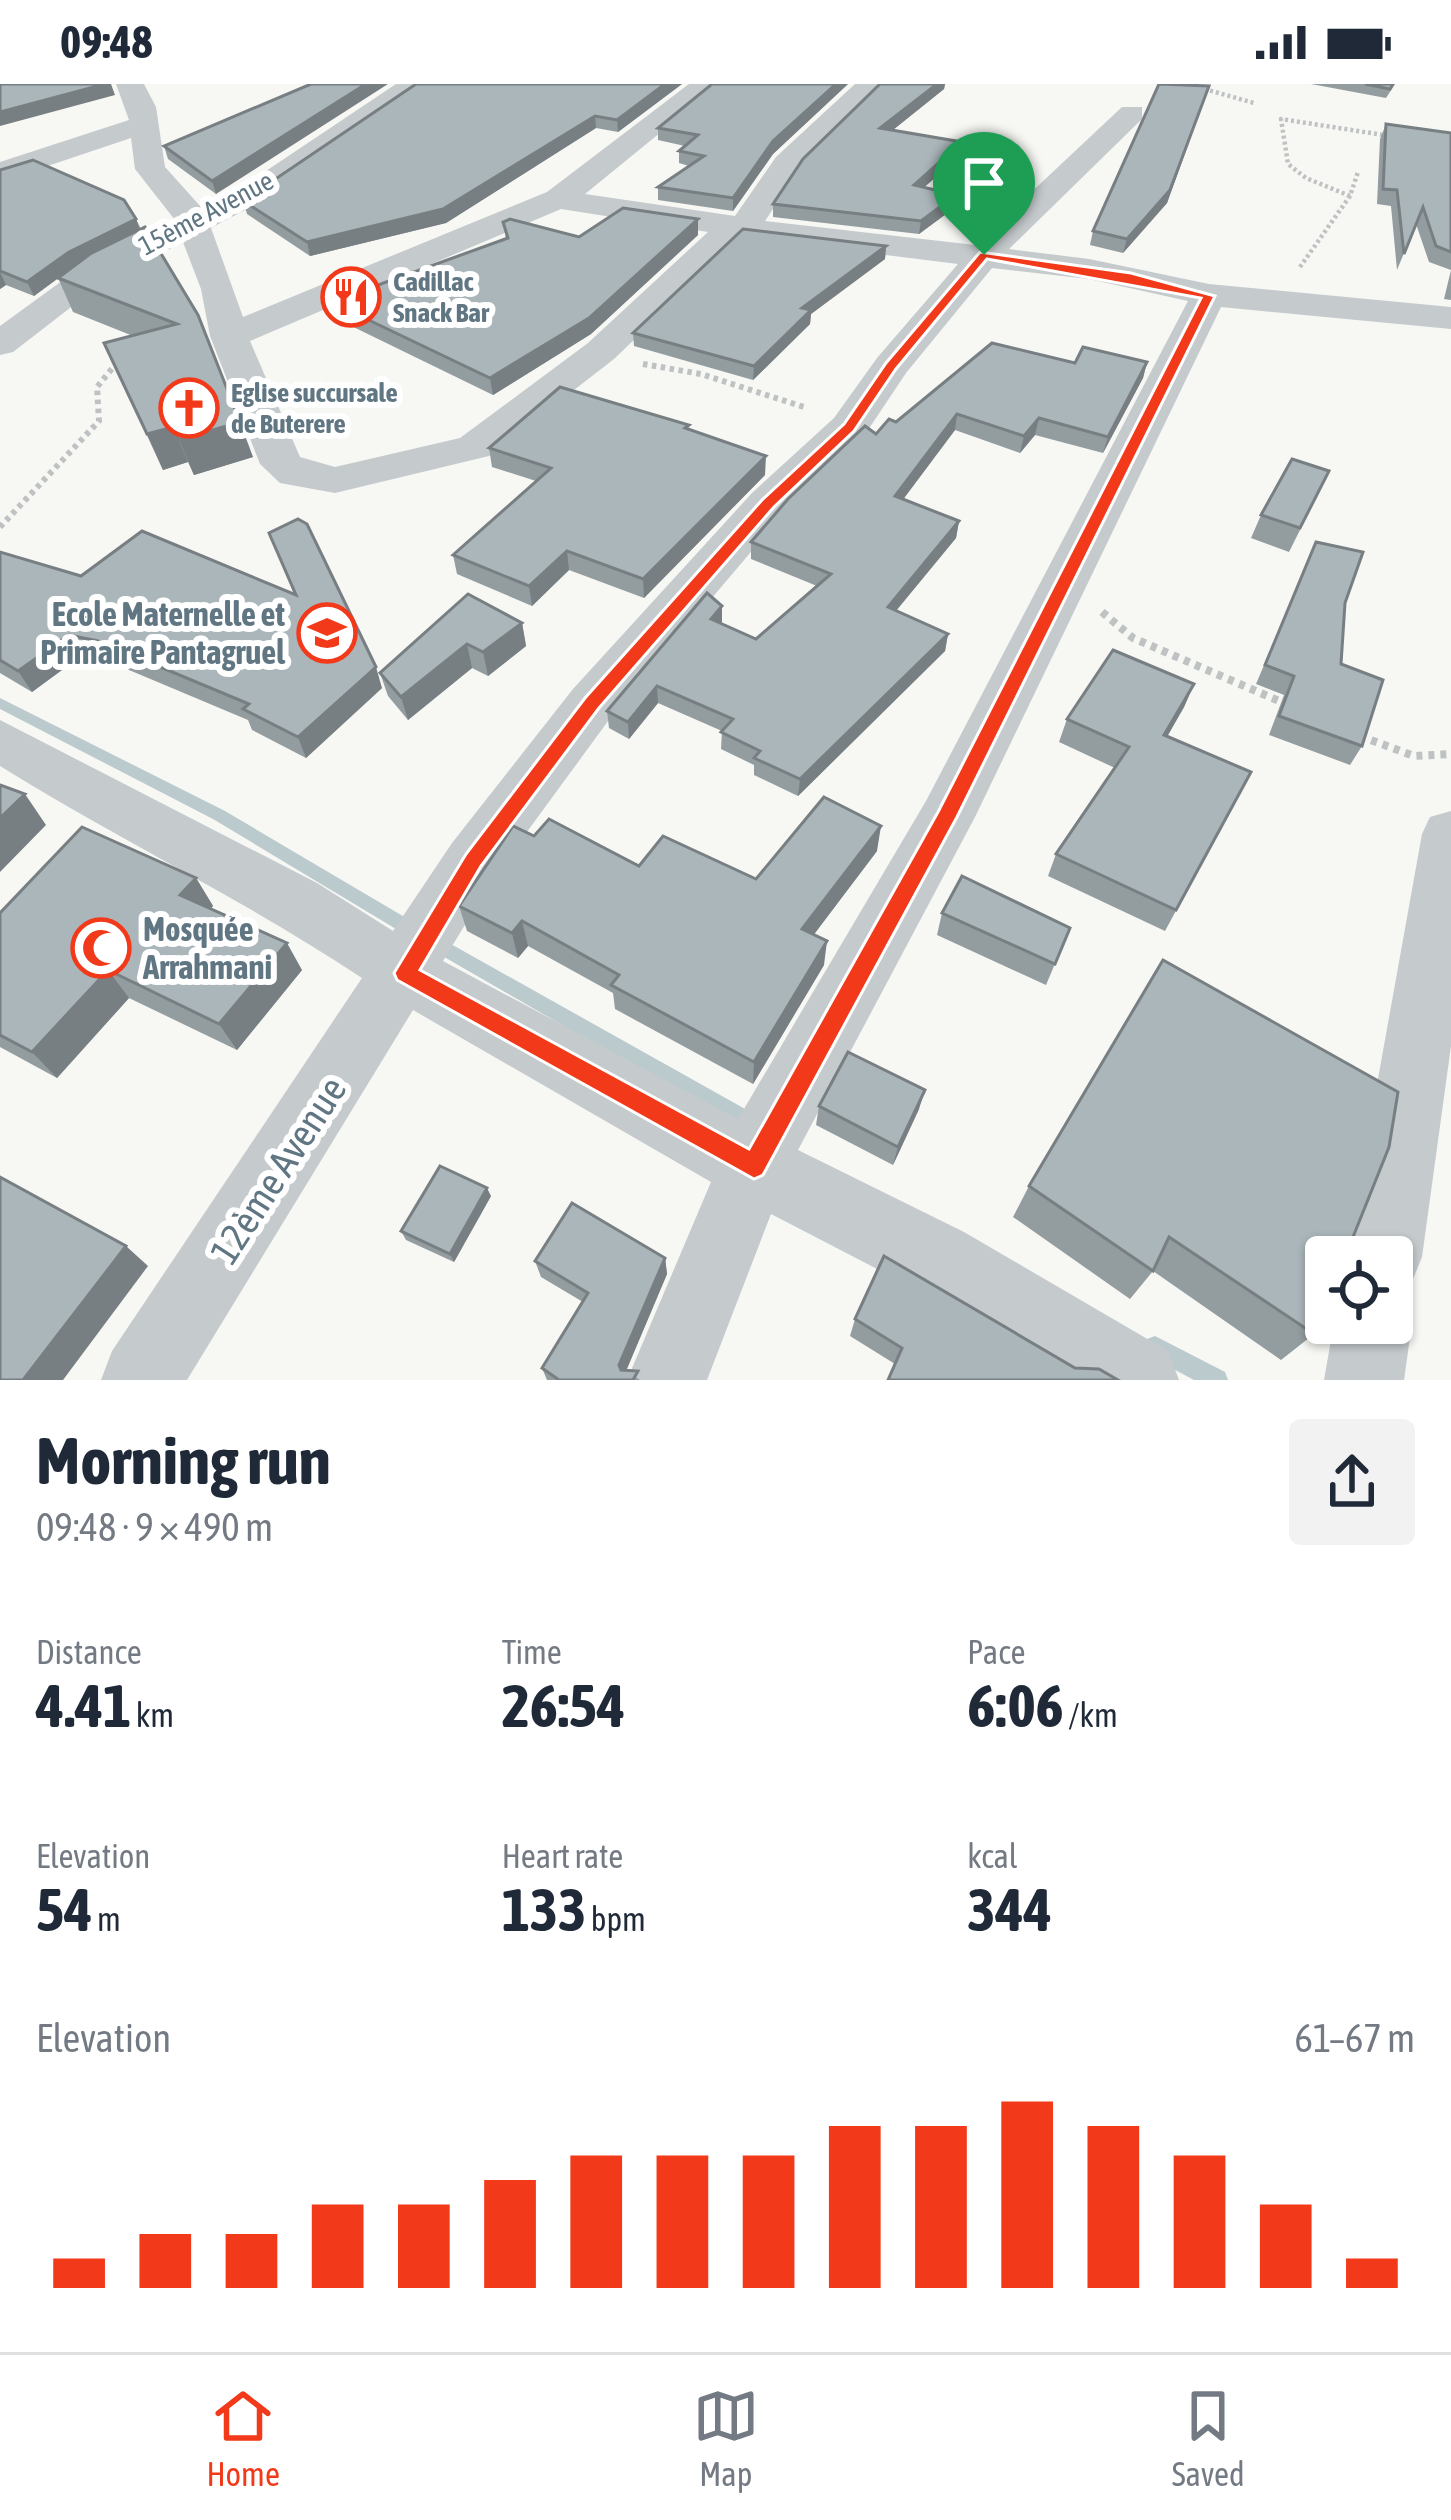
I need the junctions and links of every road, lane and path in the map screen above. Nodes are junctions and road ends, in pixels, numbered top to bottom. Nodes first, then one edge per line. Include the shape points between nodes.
1 (130, 84) edge
2 (414, 84) edge
3 (706, 84) edge
4 (872, 84) edge
5 (1187, 84) edge
6 (1254, 103) dead end
7 (1132, 112) dead end
8 (141, 126) junction
9 (1393, 136) edge
10 (1358, 172) dead end
11 (0, 173) edge
12 (1350, 196) junction
13 (558, 199) junction
14 (189, 222) junction
15 (739, 227) junction
16 (984, 255) junction
17 (1233, 297) junction
18 (1451, 318) edge
19 (229, 336) junction
20 (0, 344) edge
21 (138, 351) edge
22 (0, 527) edge
23 (1070, 577) junction
24 (1291, 706) edge
25 (1346, 730) edge
26 (0, 740) edge
27 (1451, 754) edge
28 (1451, 834) edge
29 (417, 950) junction
30 (767, 1138) junction
31 (1387, 1236) edge
32 (1370, 1344) edge
33 (140, 1380) edge
34 (667, 1380) edge
35 (1139, 1380) edge
36 (1364, 1380) edge

1 - 8 street
2 - 14 street, 15ème Avenue via 259,190
3 - 13 street
4 - 15 street via 788,164
5 - 6 path
7 - 16 street, 12ème Avenue
8 - 11 street
8 - 14 street via 150,169 182,202
9 - 12 path via 1281,119 1279,153 1290,171
10 - 12 path
12 - 17 path via 1285,285
13 - 15 street
13 - 19 street
14 - 19 street
14 - 20 street, 15ème Avenue via 88,277
15 - 16 street
15 - 19 street via 602,351 474,447 335,480 281,464
16 - 17 street
16 - 29 street, 12ème Avenue via 849,428 768,503 620,669
17 - 18 street
17 - 23 street
21 - 22 path via 117,361 97,387 99,422
23 - 24 path via 1133,638
23 - 30 street
25 - 27 path via 1414,756
26 - 29 street via 92,822
28 - 31 street
29 - 30 street
29 - 33 street, 12ème Avenue
30 - 34 street
30 - 35 street via 937,1259
32 - 36 street

